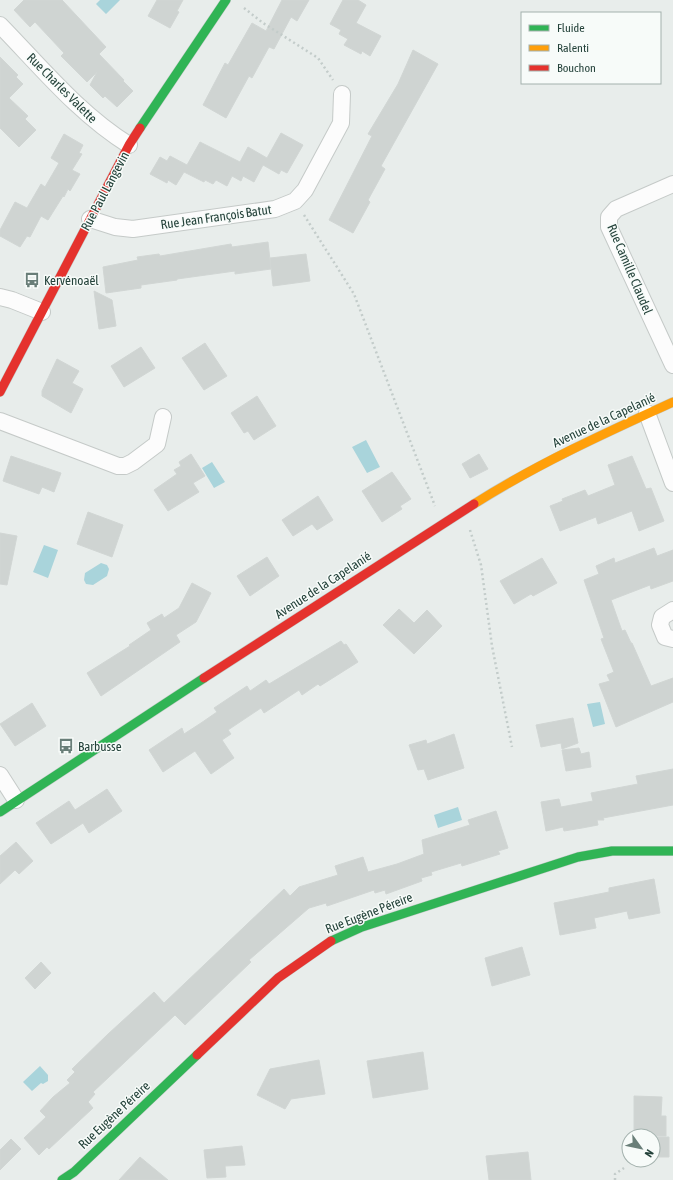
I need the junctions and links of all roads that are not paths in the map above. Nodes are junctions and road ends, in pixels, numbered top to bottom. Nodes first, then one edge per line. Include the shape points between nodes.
1 (226, 0) edge
2 (0, 25) edge
3 (342, 94) road end
4 (129, 145) junction
5 (673, 184) edge
6 (90, 219) junction
7 (0, 297) edge
8 (42, 312) junction
9 (673, 365) edge
10 (0, 392) edge
11 (673, 402) edge
12 (648, 413) junction
13 (163, 417) dead end
14 (0, 421) edge
15 (673, 483) edge
16 (673, 610) edge
17 (673, 639) edge
18 (0, 775) edge
19 (16, 800) junction
20 (0, 812) edge
21 (673, 851) edge
22 (62, 1180) edge

1 - 4 street, Rue Paul Langevin
2 - 4 street, Rue Charles Valette via 87,115
3 - 6 street, Rue Jean François Batut via 341,123 305,190 295,200 275,209 133,229 115,227
4 - 6 street, Rue Paul Langevin
5 - 9 street, Rue Camille Claudel via 616,209 608,216 609,227
6 - 8 street, Rue Paul Langevin
7 - 8 street
8 - 10 street, Rue Paul Langevin
11 - 12 street, Avenue de la Capelanié
12 - 15 street
12 - 19 street, Avenue de la Capelanié via 544,463 460,512
13 - 14 street via 157,444 126,466 118,466
16 - 17 street via 662,617 660,625 665,637
18 - 19 street
19 - 20 street, Avenue de la Capelanié
21 - 22 street, Rue Eugène Péreire via 612,851 578,857 362,927 324,944 278,978 74,1172

